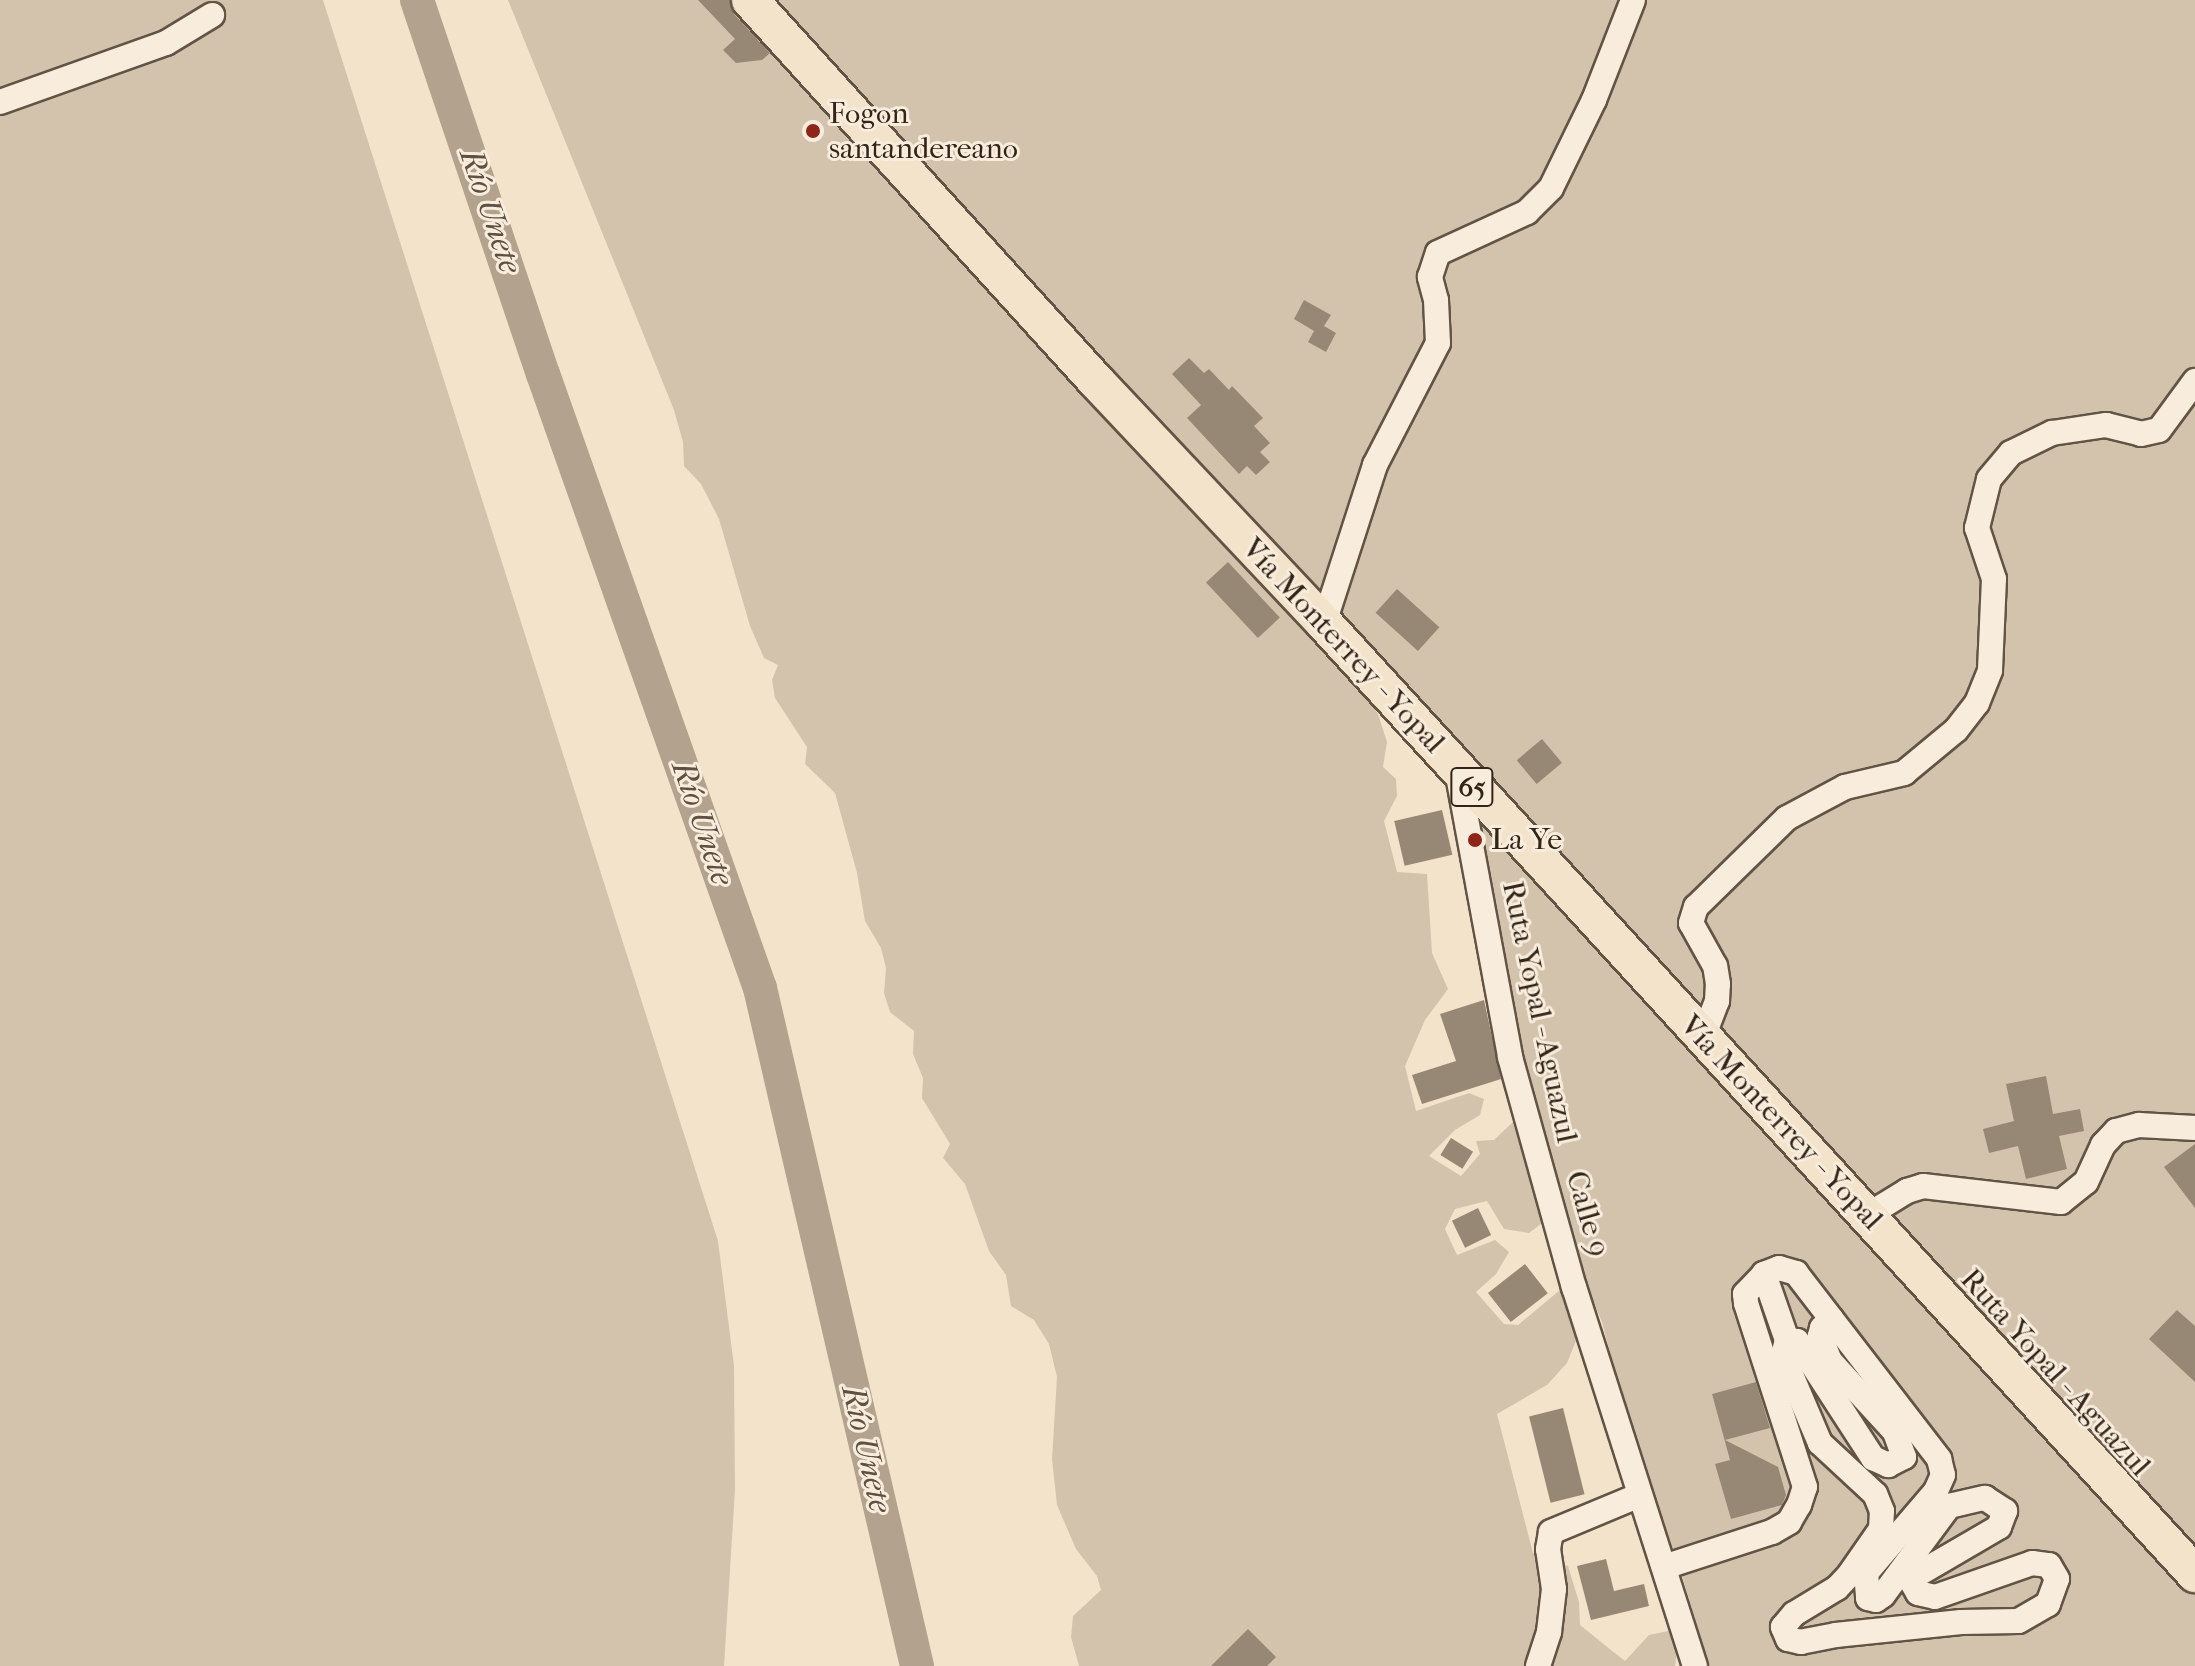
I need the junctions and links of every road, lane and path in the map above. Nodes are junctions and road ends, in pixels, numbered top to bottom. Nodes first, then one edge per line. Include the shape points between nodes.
1 (750, 0) edge
2 (1633, 0) edge
3 (212, 15) dead end
4 (0, 102) edge
5 (2195, 381) edge
6 (1324, 623) junction
7 (1456, 770) junction
8 (1702, 1040) junction
9 (2195, 1128) edge
10 (1868, 1215) junction
11 (1764, 1274) junction
12 (1831, 1319) junction
13 (1787, 1340) junction
14 (1640, 1495) junction
15 (1664, 1567) junction
16 (2195, 1574) edge
17 (1538, 1666) edge
18 (1695, 1666) edge

1 - 6 highway, Vía Monterrey - Yopal / 65
2 - 6 street via 1594,100 1551,188 1527,212 1438,253 1430,277 1438,343 1375,465
3 - 4 street via 166,43
5 - 8 street via 2159,430 2141,434 2106,425 2052,433 2011,453 1989,479 1977,528 1994,579 1991,655 1977,703 1956,730 1904,773 1845,787 1787,818 1696,907 1691,923 1715,966 1718,984
6 - 7 highway, Vía Monterrey - Yopal / 65
7 - 8 street, Ruta Yopal - Aguazul
7 - 14 street, Ruta Yopal - Aguazul via 1510,1057 1574,1287
8 - 10 street, Ruta Yopal - Aguazul
9 - 10 street via 2139,1125 2116,1131 2103,1145 2086,1182 2061,1202 1923,1186
10 - 16 street, Ruta Yopal - Aguazul
11 - 12 street via 1779,1268 1796,1273
11 - 13 street
11 - 15 street via 1745,1294 1746,1303 1805,1487 1799,1505 1789,1522 1772,1532
12 - 13 street via 1820,1336 1830,1361 1895,1432 1904,1457 1896,1463 1873,1458 1797,1341
12 - 13 street via 1939,1459 1943,1475 1936,1491 1866,1573 1868,1598 1883,1595 1949,1506 1985,1498 2005,1511 1999,1527 1910,1579 1918,1593 1935,1597 2032,1563 2049,1565 2057,1579 2048,1604 2018,1621 1946,1623 1801,1642 1788,1639 1783,1627 1794,1614 1849,1575 1881,1529 1882,1511 1875,1494 1820,1443 1783,1356
14 - 15 street, Ruta Yopal - Aguazul
14 - 17 street via 1551,1532 1554,1589
15 - 18 street, Ruta Yopal - Aguazul

